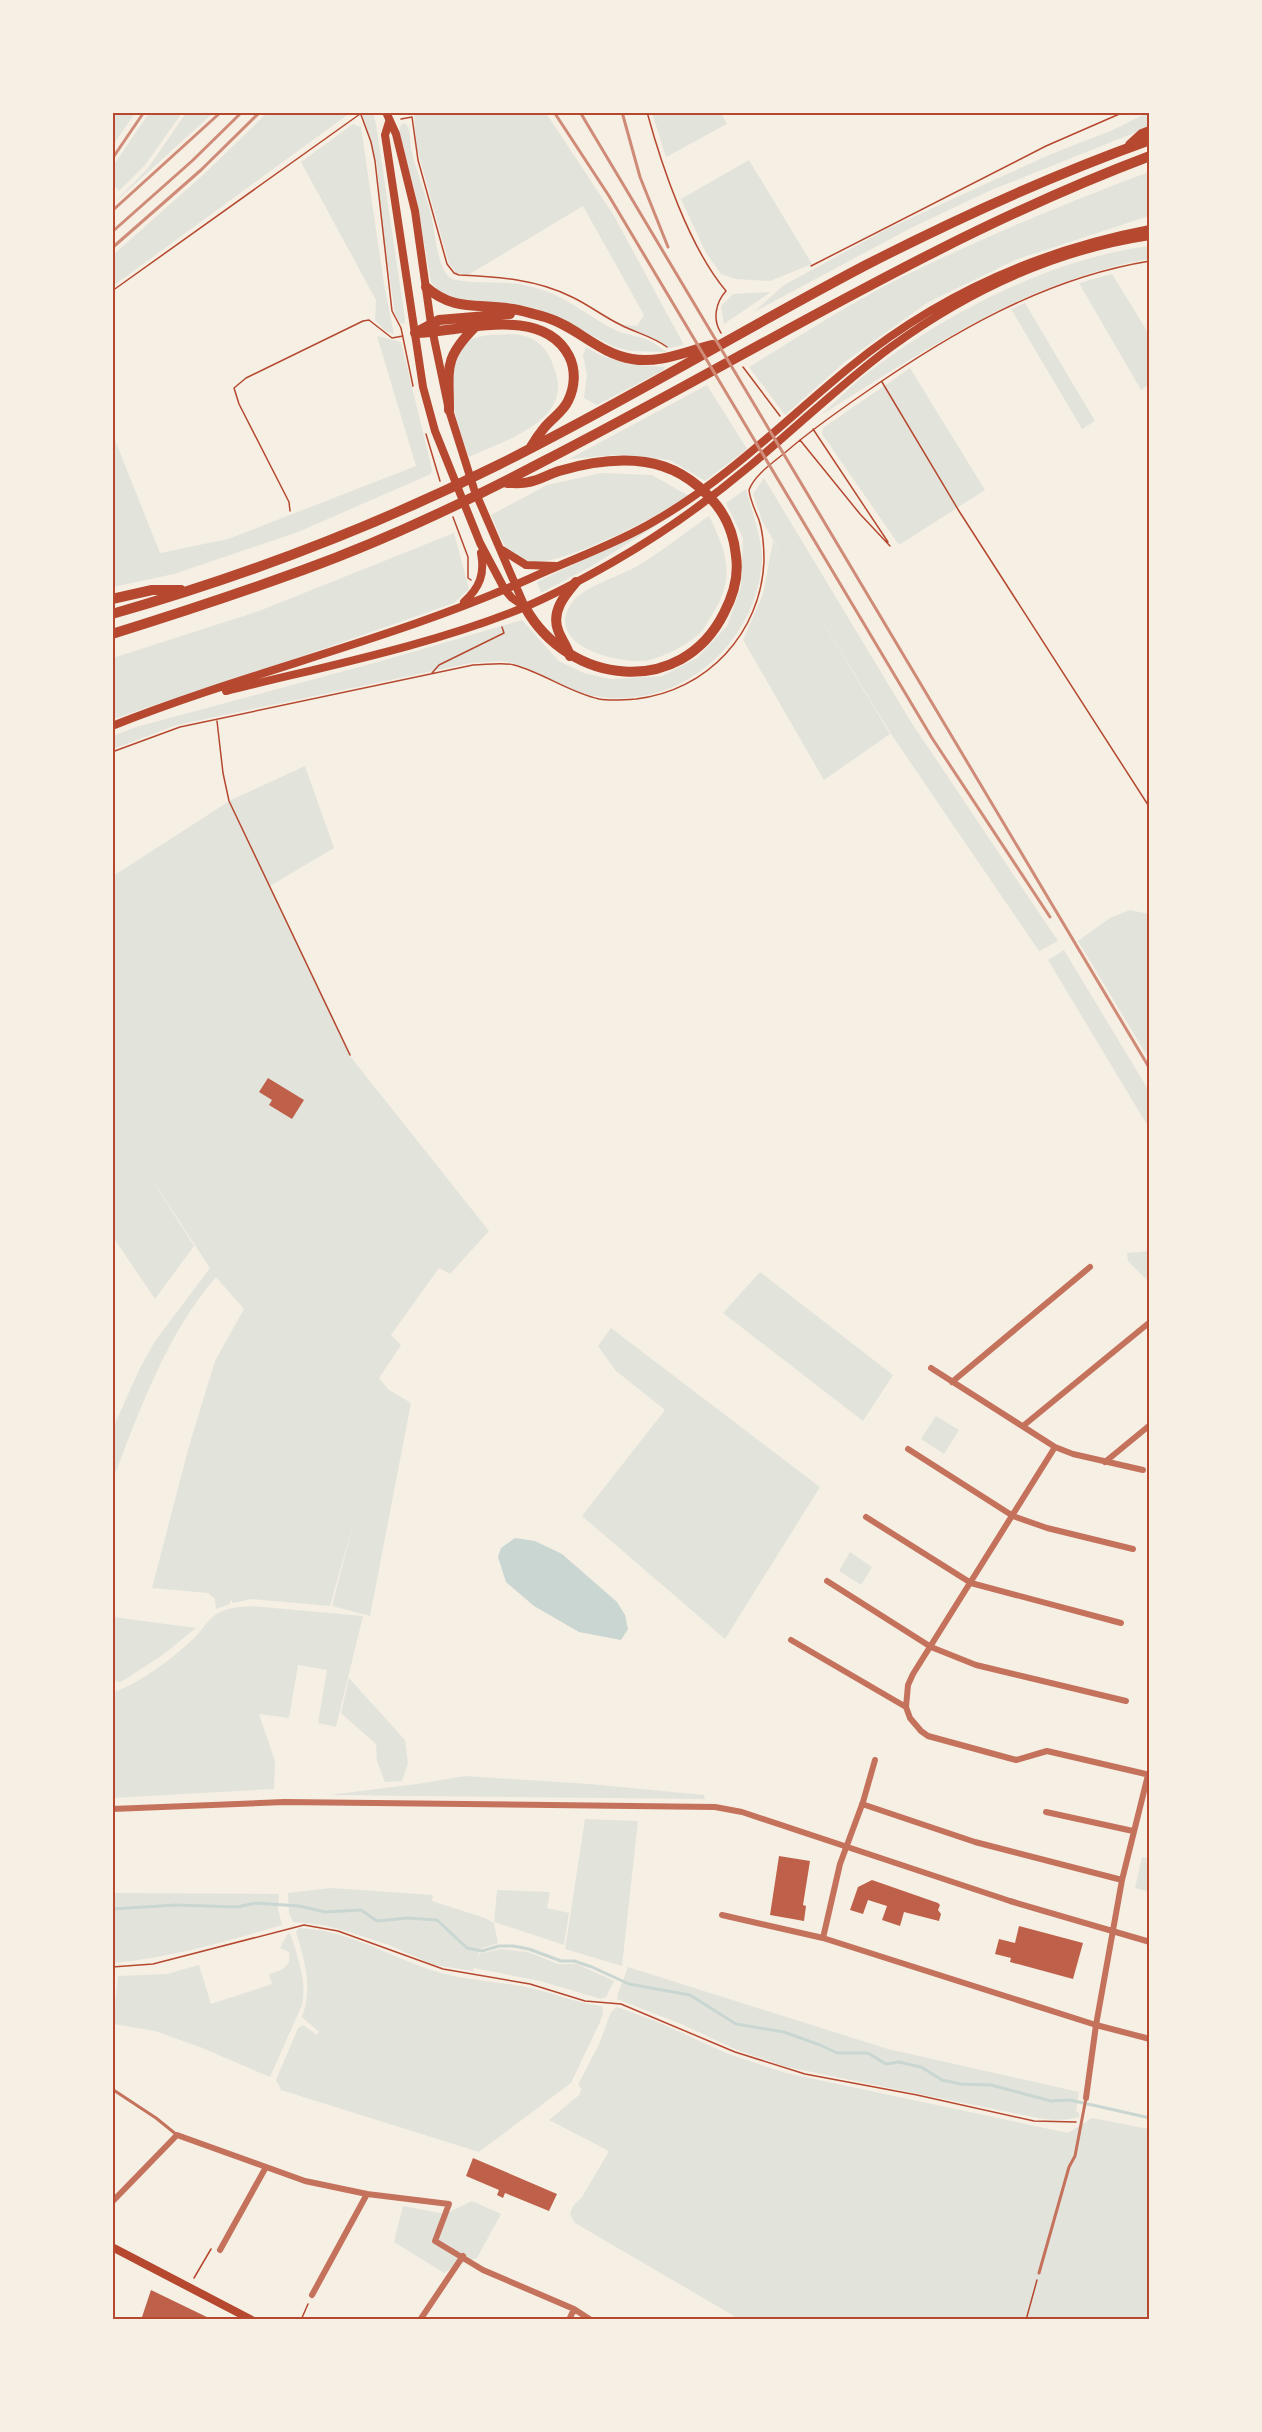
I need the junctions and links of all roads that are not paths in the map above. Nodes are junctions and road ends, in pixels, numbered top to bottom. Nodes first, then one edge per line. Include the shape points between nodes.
1 (386, 112) edge
2 (389, 122) junction
3 (1149, 131) edge
4 (1149, 140) edge
5 (1127, 148) junction
6 (1149, 156) edge
7 (1149, 229) edge
8 (1149, 236) edge
9 (426, 288) junction
10 (531, 314) junction
11 (475, 327) junction
12 (432, 328) junction
13 (415, 333) junction
14 (693, 355) junction
15 (449, 410) junction
16 (798, 419) junction
17 (529, 449) junction
18 (747, 463) junction
19 (500, 483) junction
20 (480, 543) junction
21 (501, 549) junction
22 (563, 566) junction
23 (576, 582) junction
24 (517, 586) junction
25 (191, 590) junction
26 (505, 590) junction
27 (112, 598) edge
28 (459, 607) junction
29 (525, 607) junction
30 (112, 614) edge
31 (118, 632) edge
32 (112, 642) edge
33 (570, 656) junction
34 (171, 705) junction
35 (112, 726) edge
36 (1090, 1267) dead end
37 (1149, 1322) edge
38 (930, 1368) dead end
39 (952, 1382) junction
40 (1149, 1425) edge
41 (1023, 1426) junction
42 (1055, 1447) junction
43 (908, 1449) dead end
44 (1105, 1462) junction
45 (1143, 1470) dead end
46 (1013, 1516) junction
47 (866, 1517) dead end
48 (1133, 1549) dead end
49 (826, 1581) dead end
50 (970, 1582) junction
51 (1120, 1623) dead end
52 (791, 1640) dead end
53 (930, 1647) junction
54 (1125, 1701) dead end
55 (906, 1707) junction
56 (875, 1761) dead end
57 (1149, 1775) edge
58 (862, 1804) junction
59 (112, 1809) edge
60 (1046, 1812) dead end
61 (1133, 1831) junction
62 (846, 1846) junction
63 (1122, 1880) junction
64 (722, 1915) dead end
65 (1113, 1932) junction
66 (823, 1938) junction
67 (1149, 1942) edge
68 (1096, 2025) junction
69 (1149, 2040) edge
70 (112, 2089) edge
71 (1086, 2098) joint
72 (177, 2134) junction
73 (266, 2167) junction
74 (367, 2194) junction
75 (112, 2202) edge
76 (112, 2248) edge
77 (220, 2250) road end
78 (463, 2256) junction
79 (1039, 2273) road end
80 (312, 2295) road end
81 (574, 2309) junction
82 (252, 2319) edge
83 (420, 2319) edge
84 (569, 2319) edge
85 (591, 2319) edge

1 - 2 main road
2 - 9 main road via 408,177
2 - 13 main road via 385,135
3 - 5 highway
4 - 5 highway
5 - 14 highway via 952,222 737,336
6 - 19 highway via 960,239
7 - 16 main road via 1036,260 938,305 850,366
8 - 16 main road via 1083,250 973,295 890,347
9 - 10 highway via 441,300 455,304
9 - 12 main road
10 - 12 highway via 447,319
10 - 14 highway via 548,318 605,351 631,359
11 - 12 highway
11 - 15 highway via 458,344 451,358
11 - 17 highway via 535,327 557,340 571,359 574,381 567,404
12 - 13 highway
12 - 15 main road
13 - 20 main road via 435,431
14 - 17 highway
15 - 21 main road via 474,489
16 - 18 main road
17 - 25 highway via 432,496 296,553
18 - 22 main road via 652,523
18 - 23 main road via 685,516
19 - 31 highway via 306,569
19 - 33 highway via 530,482 579,466 645,462 691,480 719,508 729,526 735,544 736,574 729,604 708,638 689,654 643,671 604,669
20 - 26 main road
20 - 28 main road via 483,566 479,585
21 - 22 main road via 526,565
21 - 24 main road
22 - 24 main road
23 - 29 main road
23 - 33 highway via 561,600 556,616 558,631
24 - 26 main road
24 - 29 main road
25 - 27 highway via 152,590
25 - 30 highway
26 - 28 main road
26 - 29 main road
28 - 34 main road
29 - 33 highway via 541,631
29 - 34 main road via 453,633
31 - 32 highway
34 - 35 main road
36 - 39 street
37 - 41 street
38 - 39 street
39 - 41 street
40 - 44 street
41 - 42 street
42 - 44 street
42 - 46 street
43 - 46 street
44 - 45 street
46 - 48 street
46 - 50 street
47 - 50 street
49 - 53 street
50 - 51 street
50 - 53 street
52 - 55 street
53 - 54 street via 976,1665
53 - 55 street via 908,1685
55 - 57 street via 921,1731 937,1739 1016,1760 1047,1751
56 - 58 street
57 - 61 street
58 - 62 street
58 - 63 street via 975,1842
59 - 62 street via 284,1802 687,1806 742,1812
60 - 61 street
61 - 63 street
62 - 65 street
62 - 66 street
63 - 65 street
64 - 66 street
65 - 67 street
65 - 68 street
66 - 68 street
68 - 69 street
68 - 71 street
70 - 72 lane
71 - 79 lane via 1075,2156
72 - 73 street
72 - 75 street
73 - 74 street via 305,2181
73 - 77 street
74 - 78 street via 449,2205 435,2241
74 - 80 street
76 - 82 main road
78 - 81 street via 483,2270
78 - 83 street
81 - 84 street
81 - 85 street

